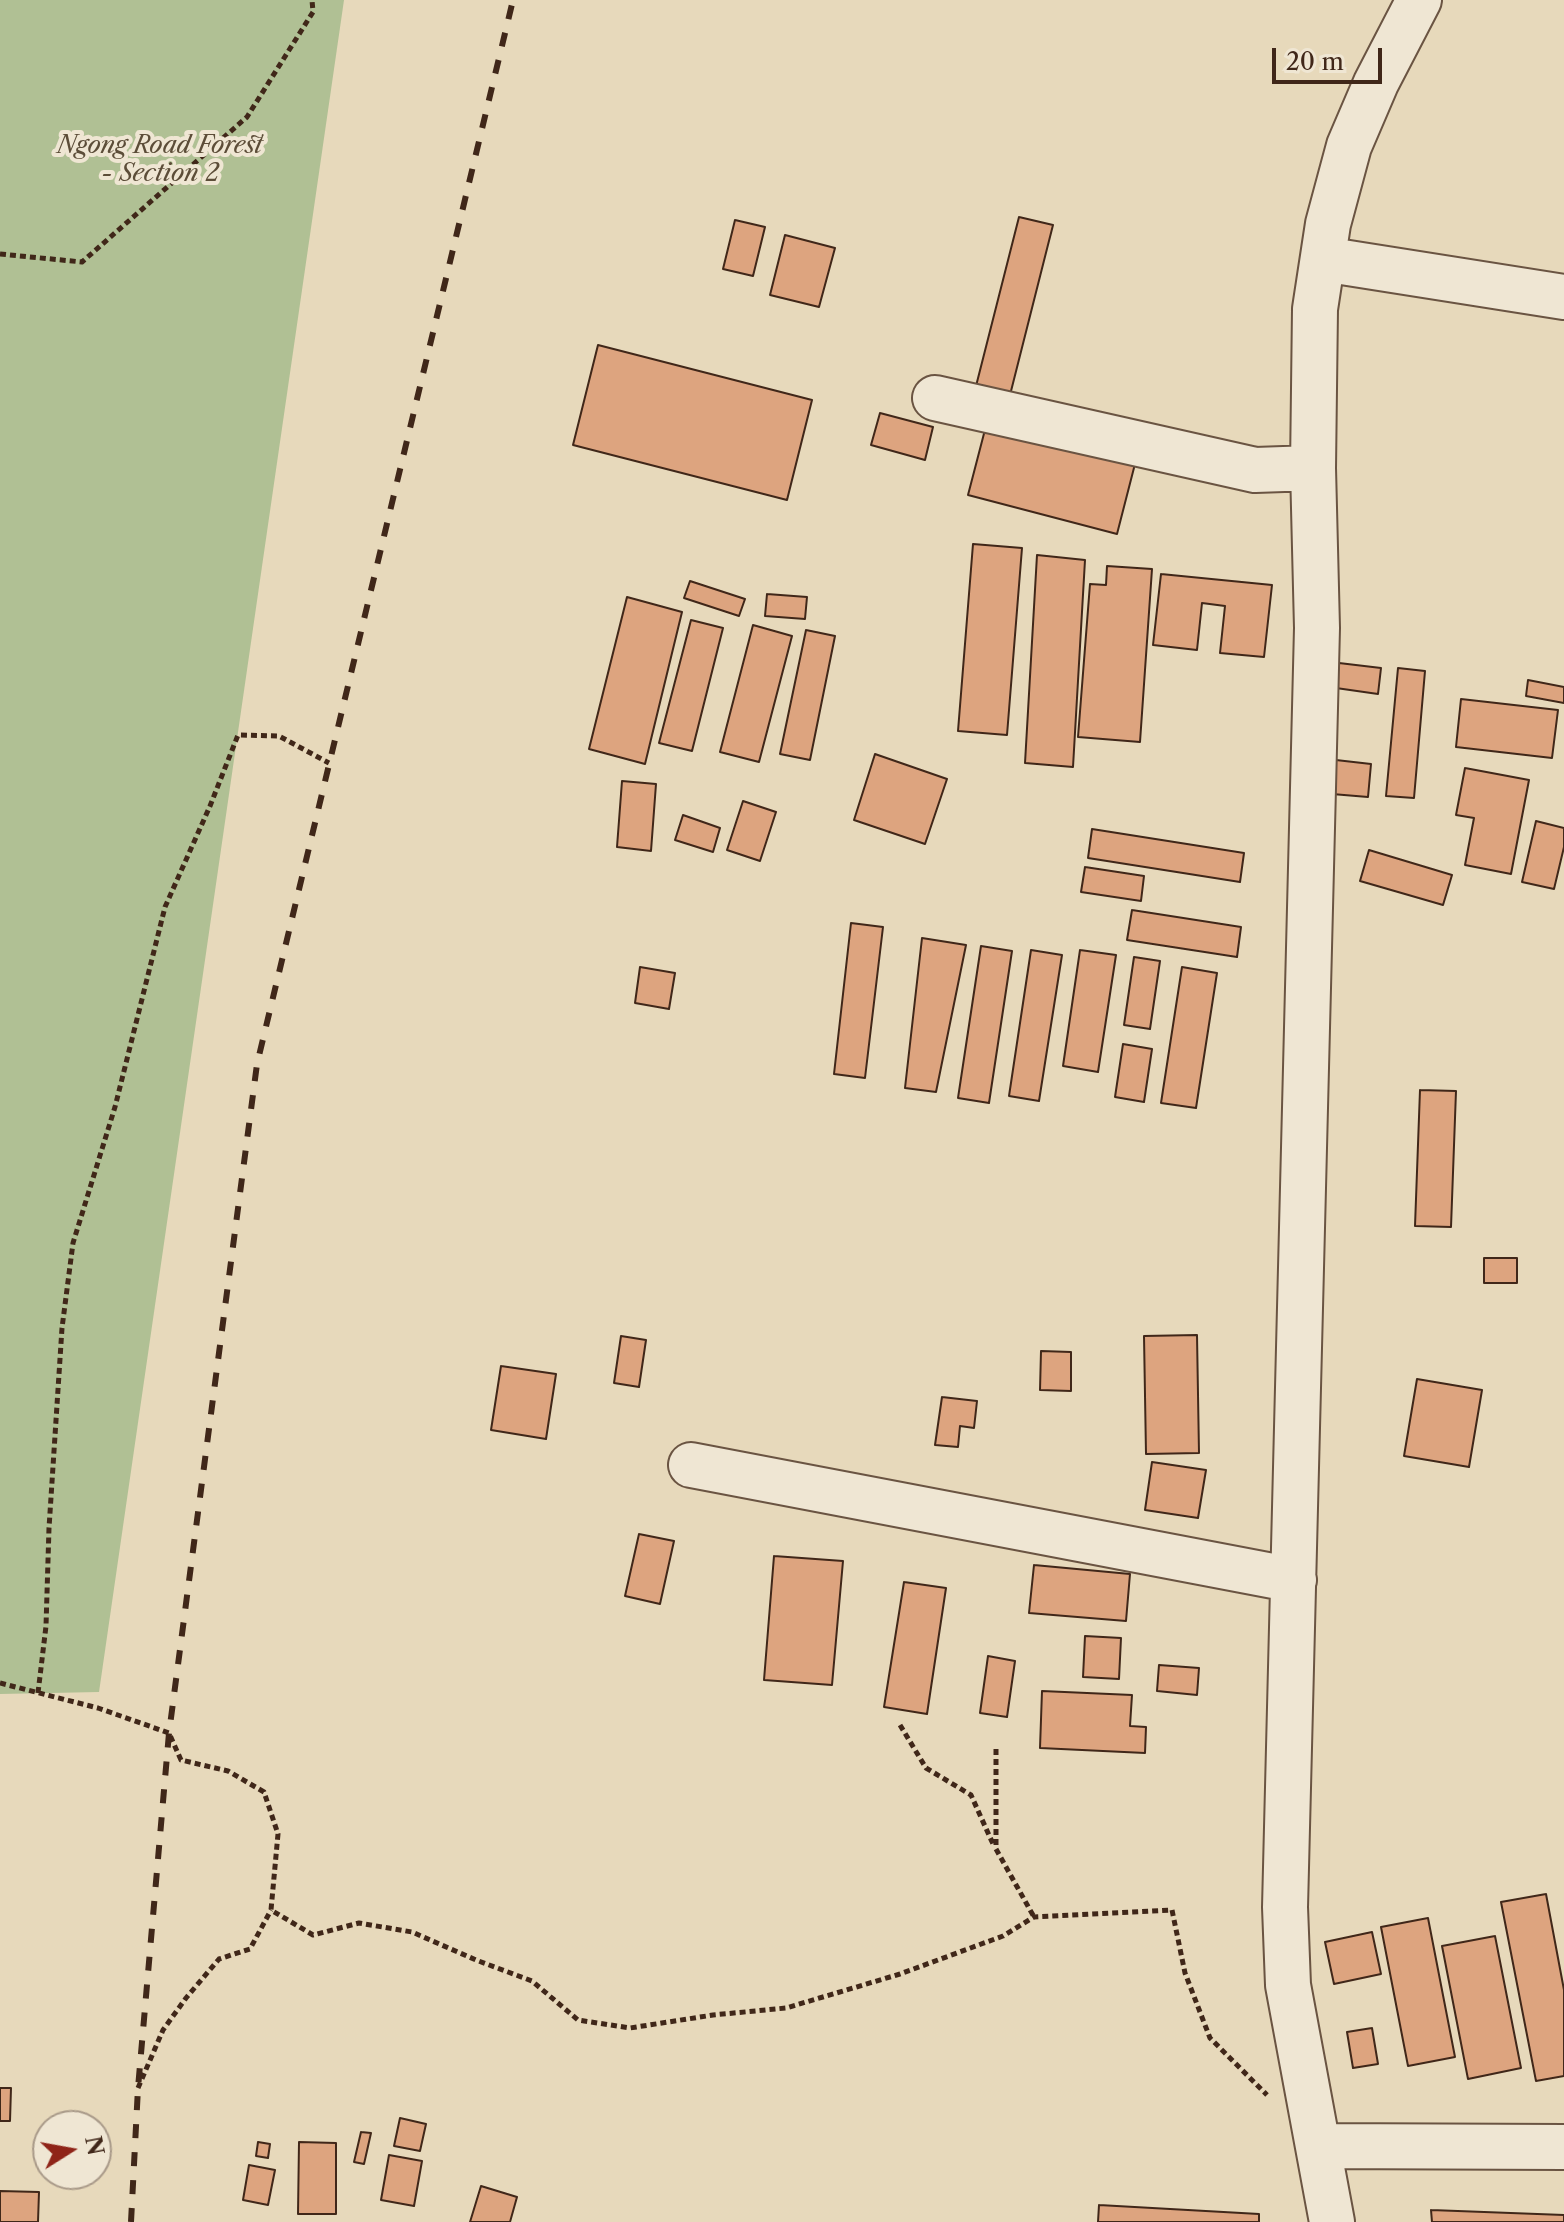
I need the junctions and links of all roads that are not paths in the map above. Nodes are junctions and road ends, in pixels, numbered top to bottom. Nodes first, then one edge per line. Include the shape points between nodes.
1 (1419, 0) edge
2 (1323, 259) junction
3 (1564, 297) edge
4 (935, 398) dead end
5 (1313, 468) junction
6 (691, 1465) dead end
7 (1294, 1580) junction
8 (1318, 2146) junction
9 (1564, 2147) edge
10 (1332, 2222) edge

1 - 2 street via 1349,146
2 - 3 street
2 - 5 street via 1315,309
4 - 5 street via 1255,470
5 - 7 street via 1317,628
6 - 7 street
7 - 8 street via 1285,1907 1288,1985
8 - 9 street
8 - 10 street

